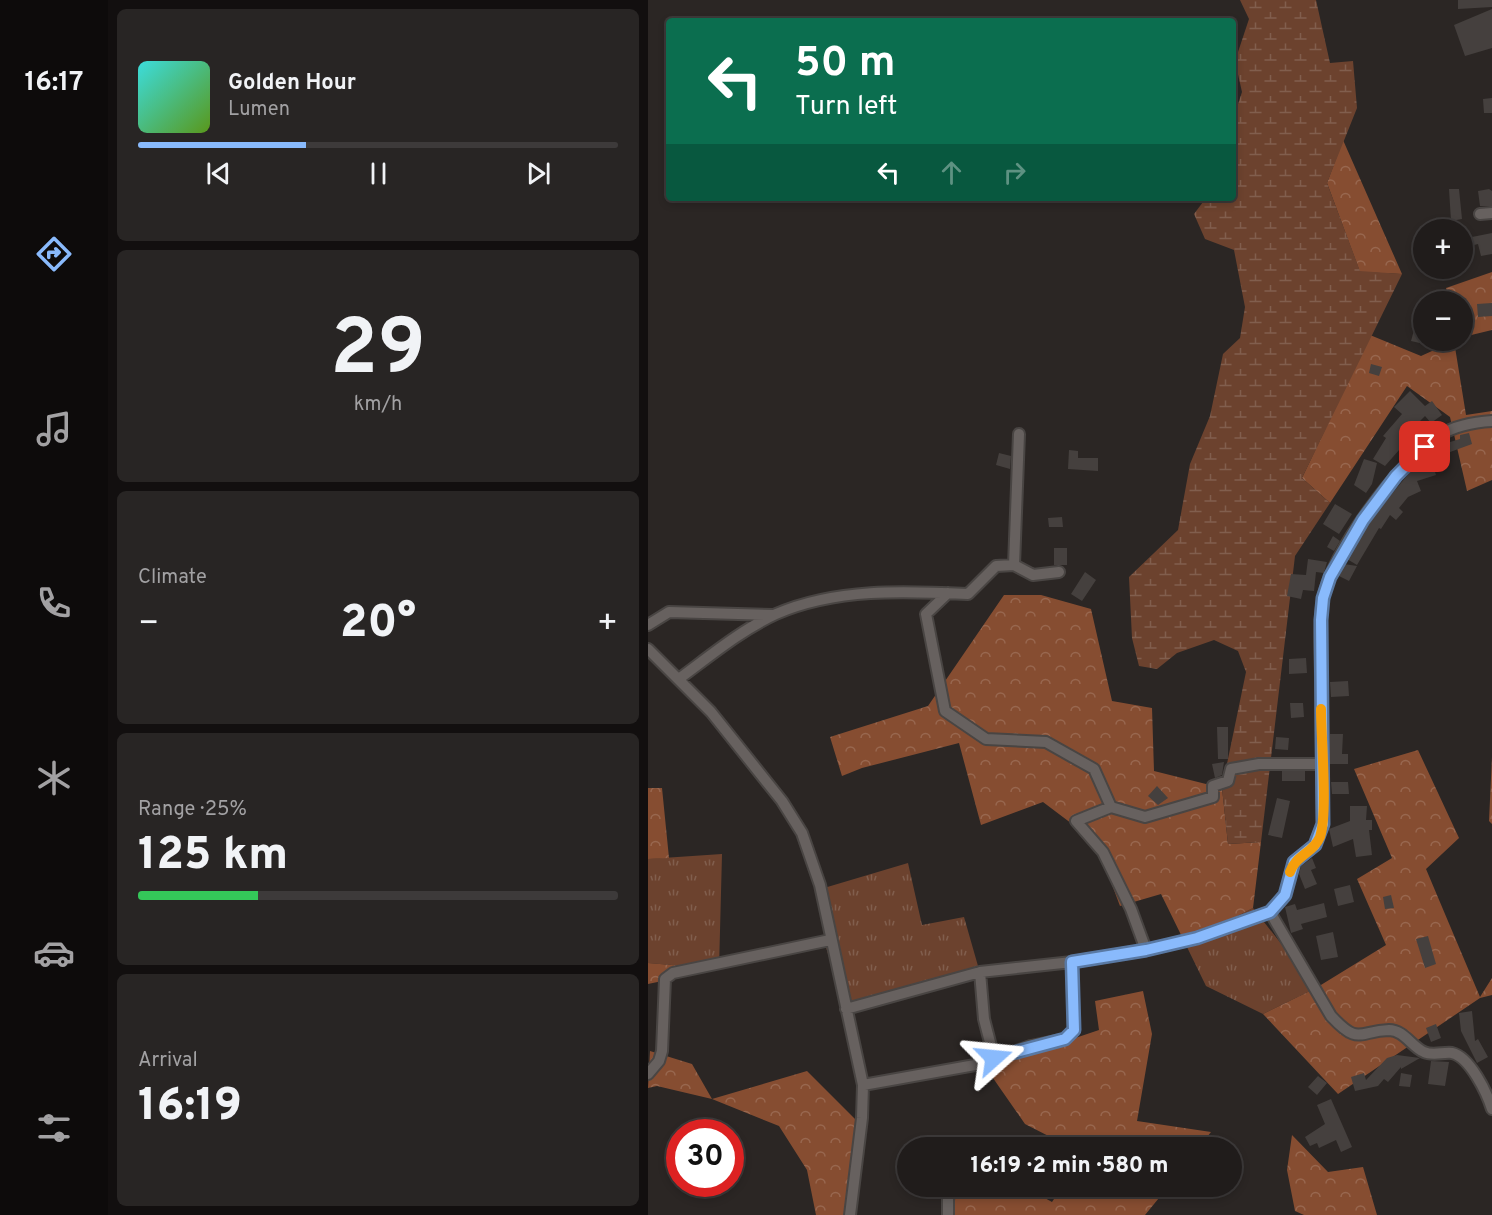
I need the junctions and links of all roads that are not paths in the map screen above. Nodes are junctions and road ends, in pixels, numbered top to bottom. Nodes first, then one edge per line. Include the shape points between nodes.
1 (1492, 213) edge
2 (1480, 214) dead end
3 (1492, 421) edge
4 (1019, 434) dead end
5 (1014, 564) junction
6 (1059, 572) dead end
7 (948, 593) junction
8 (774, 615) junction
9 (648, 624) edge
10 (648, 649) edge
11 (680, 678) junction
12 (1322, 764) junction
13 (1111, 807) junction
14 (1270, 912) junction
15 (831, 940) junction
16 (1146, 950) junction
17 (1072, 962) junction
18 (980, 972) junction
19 (846, 1009) junction
20 (994, 1058) junction
21 (648, 1074) edge
22 (863, 1085) junction
23 (1492, 1109) edge
24 (948, 1197) edge
25 (850, 1215) edge
26 (948, 1215) edge

1 - 2 street
3 - 12 street via 1461,426 1425,447 1396,476 1363,520 1330,577 1321,620
4 - 5 street
5 - 6 street via 1033,575
5 - 7 street via 996,566 968,594
7 - 8 street via 843,594
7 - 13 street via 926,614 945,711 986,740 1046,742 1094,769
8 - 9 street via 669,612
8 - 11 street via 731,640
10 - 11 street
11 - 15 street via 782,801 802,833 820,885
12 - 13 street via 1259,764 1231,769 1228,781 1213,786 1214,797 1145,817
12 - 14 street via 1320,837 1294,862 1285,895
13 - 16 street via 1076,821 1103,852
14 - 16 street via 1197,938
14 - 23 street via 1339,1024 1363,1036 1390,1030 1425,1053 1454,1053 1478,1078
15 - 19 street
15 - 21 street via 673,973 665,979 662,1051
16 - 17 street
17 - 18 street
17 - 20 street via 1072,1034
18 - 19 street
18 - 20 street via 984,1019
19 - 22 street
20 - 22 street via 964,1068
22 - 25 street
24 - 26 street

